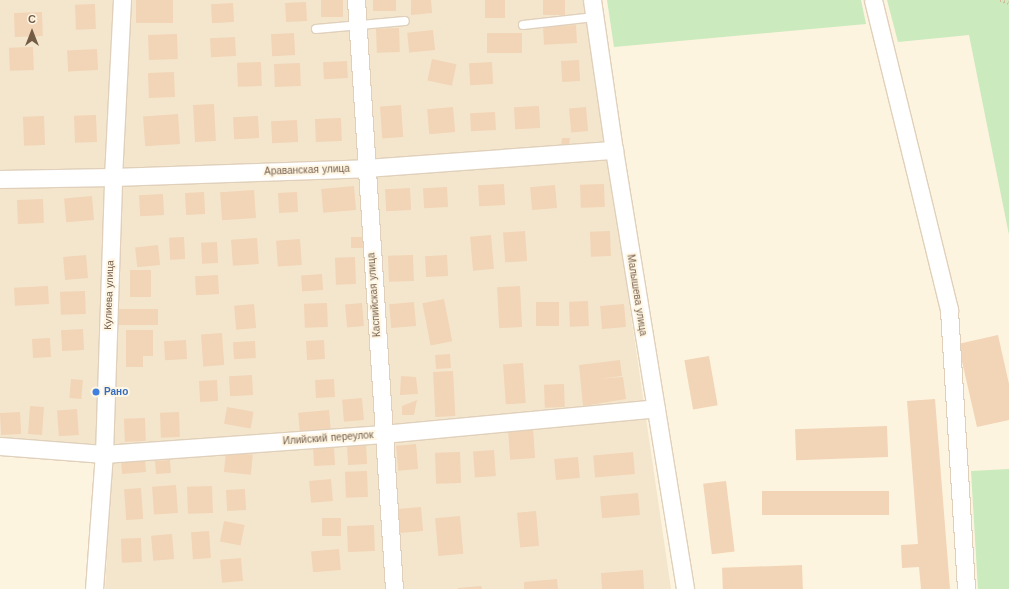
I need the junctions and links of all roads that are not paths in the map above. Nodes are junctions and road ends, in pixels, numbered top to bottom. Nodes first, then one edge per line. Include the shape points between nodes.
1 (122, 0) edge
2 (356, 0) edge
3 (592, 0) edge
4 (873, 0) edge
5 (595, 17) junction
6 (405, 22) dead end
7 (357, 25) junction
8 (523, 25) dead end
9 (316, 29) dead end
10 (614, 150) junction
11 (366, 168) junction
12 (113, 178) junction
13 (0, 179) edge
14 (656, 408) junction
15 (383, 434) junction
16 (0, 446) edge
17 (104, 454) junction
18 (94, 589) edge
19 (394, 589) edge
20 (685, 589) edge
21 (966, 589) edge

1 - 12 street, Кулиева улица
2 - 7 street, Каспийская улица
3 - 5 street, Малышева улица
4 - 21 street via 949,310
5 - 8 lane
5 - 10 street, Малышева улица
6 - 7 lane
7 - 9 lane
7 - 11 street, Каспийская улица
10 - 11 street, Араванская улица
10 - 14 street, Малышева улица
11 - 12 street, Араванская улица
11 - 15 street, Каспийская улица
12 - 13 street, Араванская улица
12 - 17 street, Кулиева улица
14 - 15 street, Илийский переулок
14 - 20 street, Малышева улица
15 - 17 street, Илийский переулок
15 - 19 street, Каспийская улица
16 - 17 street, Илийский переулок
17 - 18 street, Кулиева улица

